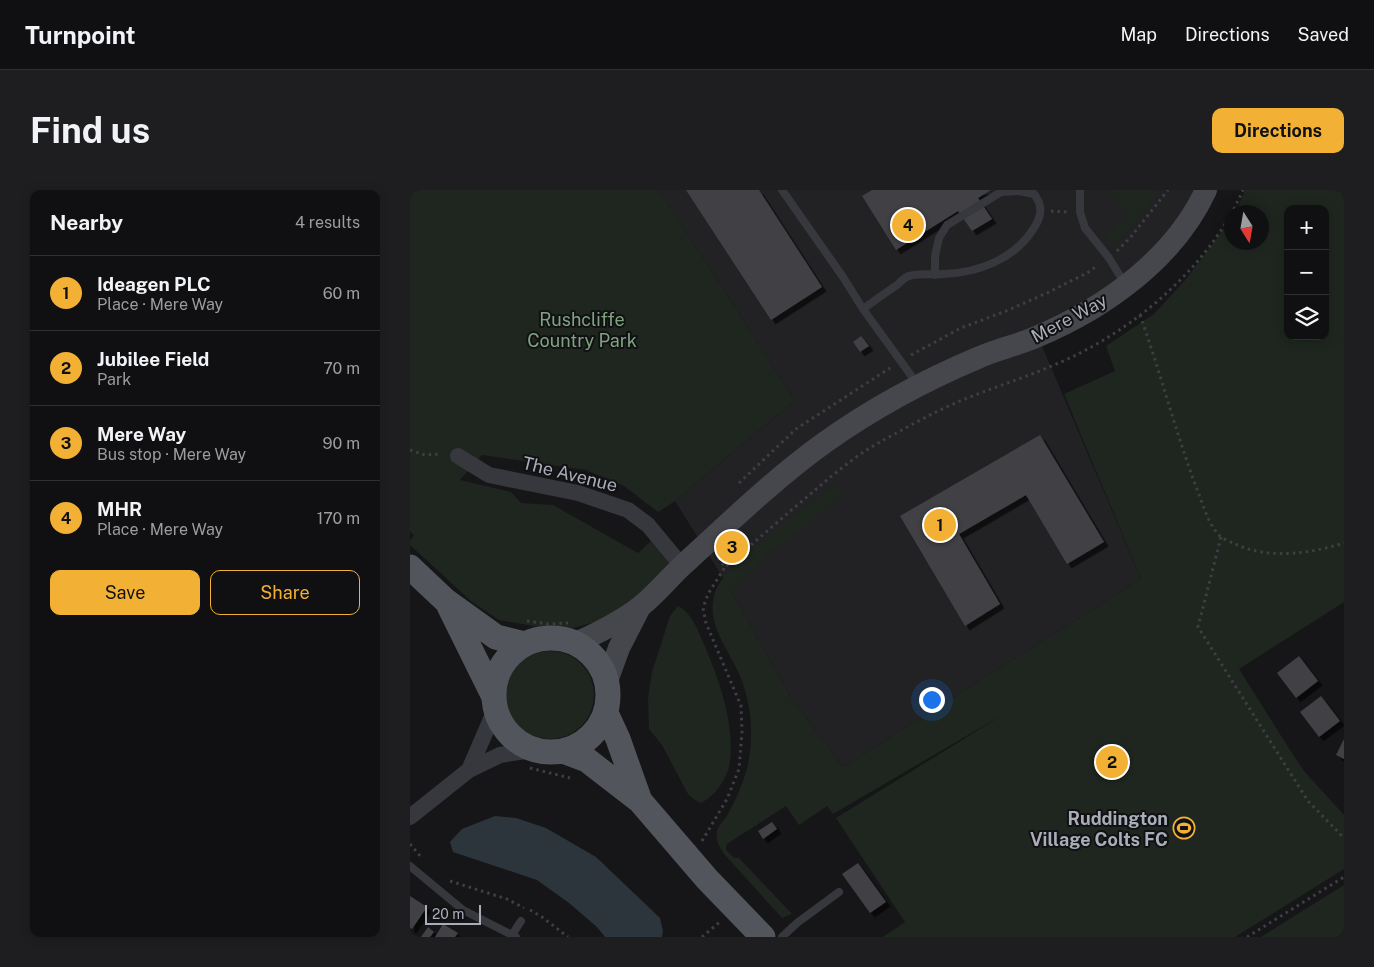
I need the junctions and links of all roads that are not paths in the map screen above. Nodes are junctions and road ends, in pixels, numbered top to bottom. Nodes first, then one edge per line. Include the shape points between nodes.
1 (782, 190) edge
2 (1080, 190) edge
3 (1206, 190) edge
4 (935, 275) junction
5 (1126, 286) junction
6 (863, 310) junction
7 (919, 385) junction
8 (458, 456) road end
9 (682, 566) junction
10 (410, 567) edge
11 (446, 601) junction
12 (641, 606) junction
13 (575, 643) junction
14 (524, 644) junction
15 (607, 681) junction
16 (494, 702) junction
17 (606, 713) junction
18 (563, 751) junction
19 (529, 758) junction
20 (469, 770) junction
21 (640, 801) junction
22 (410, 817) edge
23 (410, 866) edge
24 (840, 892) dead end
25 (521, 921) dead end
26 (514, 936) edge
27 (763, 937) edge
28 (782, 937) edge

1 - 6 lane
2 - 5 lane via 1080,212 1085,228
3 - 5 street, Mere Way via 1180,232
4 - 4 lane via 939,238 947,225 1000,192 1034,194 1041,210 1039,220 1032,233 1008,257 975,270
4 - 6 lane via 910,275
5 - 7 street, Mere Way via 1071,321
6 - 7 lane
7 - 9 street, Mere Way via 825,443
8 - 9 street, The Avenue via 489,475 578,493 628,510 648,525
9 - 12 street, Mere Way
10 - 11 main road
11 - 14 main road via 496,637
11 - 16 main road
12 - 13 street, Mere Way via 591,637
12 - 15 street, Mere Way
13 - 14 main road via 558,638 540,638
13 - 15 main road via 590,652 601,665
14 - 16 main road via 508,657 500,669
15 - 17 main road
16 - 19 main road via 503,727
16 - 20 street
17 - 18 main road via 596,732 579,746
17 - 21 main road
18 - 19 main road
18 - 21 main road via 587,760
19 - 20 street via 500,755
20 - 22 street
21 - 27 main road via 707,879
23 - 26 lane via 463,910
24 - 28 lane
25 - 26 lane

